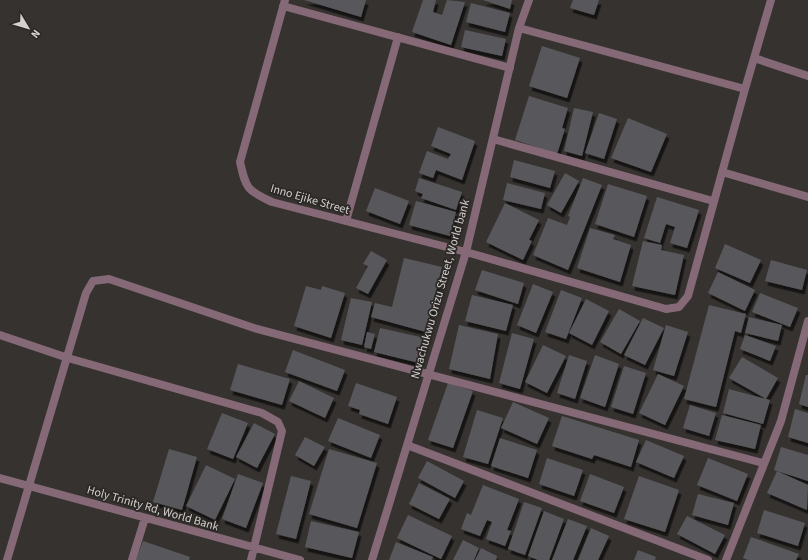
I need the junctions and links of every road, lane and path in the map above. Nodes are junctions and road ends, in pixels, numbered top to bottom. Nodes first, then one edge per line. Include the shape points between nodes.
1 (529, 0) edge
2 (771, 0) edge
3 (284, 3) edge
4 (519, 28) junction
5 (398, 38) junction
6 (754, 58) junction
7 (510, 68) junction
8 (808, 76) edge
9 (745, 89) junction
10 (493, 139) junction
11 (722, 172) junction
12 (808, 197) edge
13 (713, 202) junction
14 (346, 222) junction
15 (466, 252) junction
16 (808, 321) edge
17 (0, 335) edge
18 (68, 358) junction
19 (428, 374) junction
20 (407, 445) junction
21 (763, 463) junction
22 (0, 478) edge
23 (30, 486) junction
24 (145, 518) junction
25 (254, 548) junction
26 (8, 560) edge
27 (132, 560) edge
28 (251, 560) edge
29 (300, 560) edge
30 (372, 560) edge
31 (708, 560) edge
32 (726, 560) edge

1 - 4 street, Nwachukwu Orizu Street, World bank
2 - 6 street, Inno Ejike Street
3 - 5 street
3 - 14 street, Inno Ejike Street via 240,162 245,184 257,196 272,202
4 - 7 street, Nwachukwu Orizu Street, World bank
4 - 9 street
5 - 7 street
5 - 14 street
6 - 8 street
6 - 9 street, Inno Ejike Street
7 - 10 street, Nwachukwu Orizu Street, World bank
9 - 11 street, Inno Ejike Street
10 - 13 street
10 - 15 street, Nwachukwu Orizu Street, World bank
11 - 12 street
11 - 13 street, Inno Ejike Street
13 - 15 street, Inno Ejike Street via 688,296 679,307 666,309
14 - 15 street, Inno Ejike Street
15 - 19 street, Nwachukwu Orizu Street, World bank
16 - 21 street via 781,421
17 - 18 street
18 - 19 street via 86,292 93,281 109,279 254,328
18 - 23 street
18 - 25 street via 262,413 278,422 282,431
19 - 20 street, Nwachukwu Orizu Street, World bank
19 - 21 street
20 - 30 street, Nwachukwu Orizu Street, World bank
20 - 31 street
21 - 32 street
22 - 23 street, Holy Trinity Rd, World Bank
23 - 24 street, Holy Trinity Rd, World Bank
23 - 26 street
24 - 25 street, Holy Trinity Rd, World Bank
24 - 27 street
25 - 28 street
25 - 29 street, Holy Trinity Rd, World Bank

